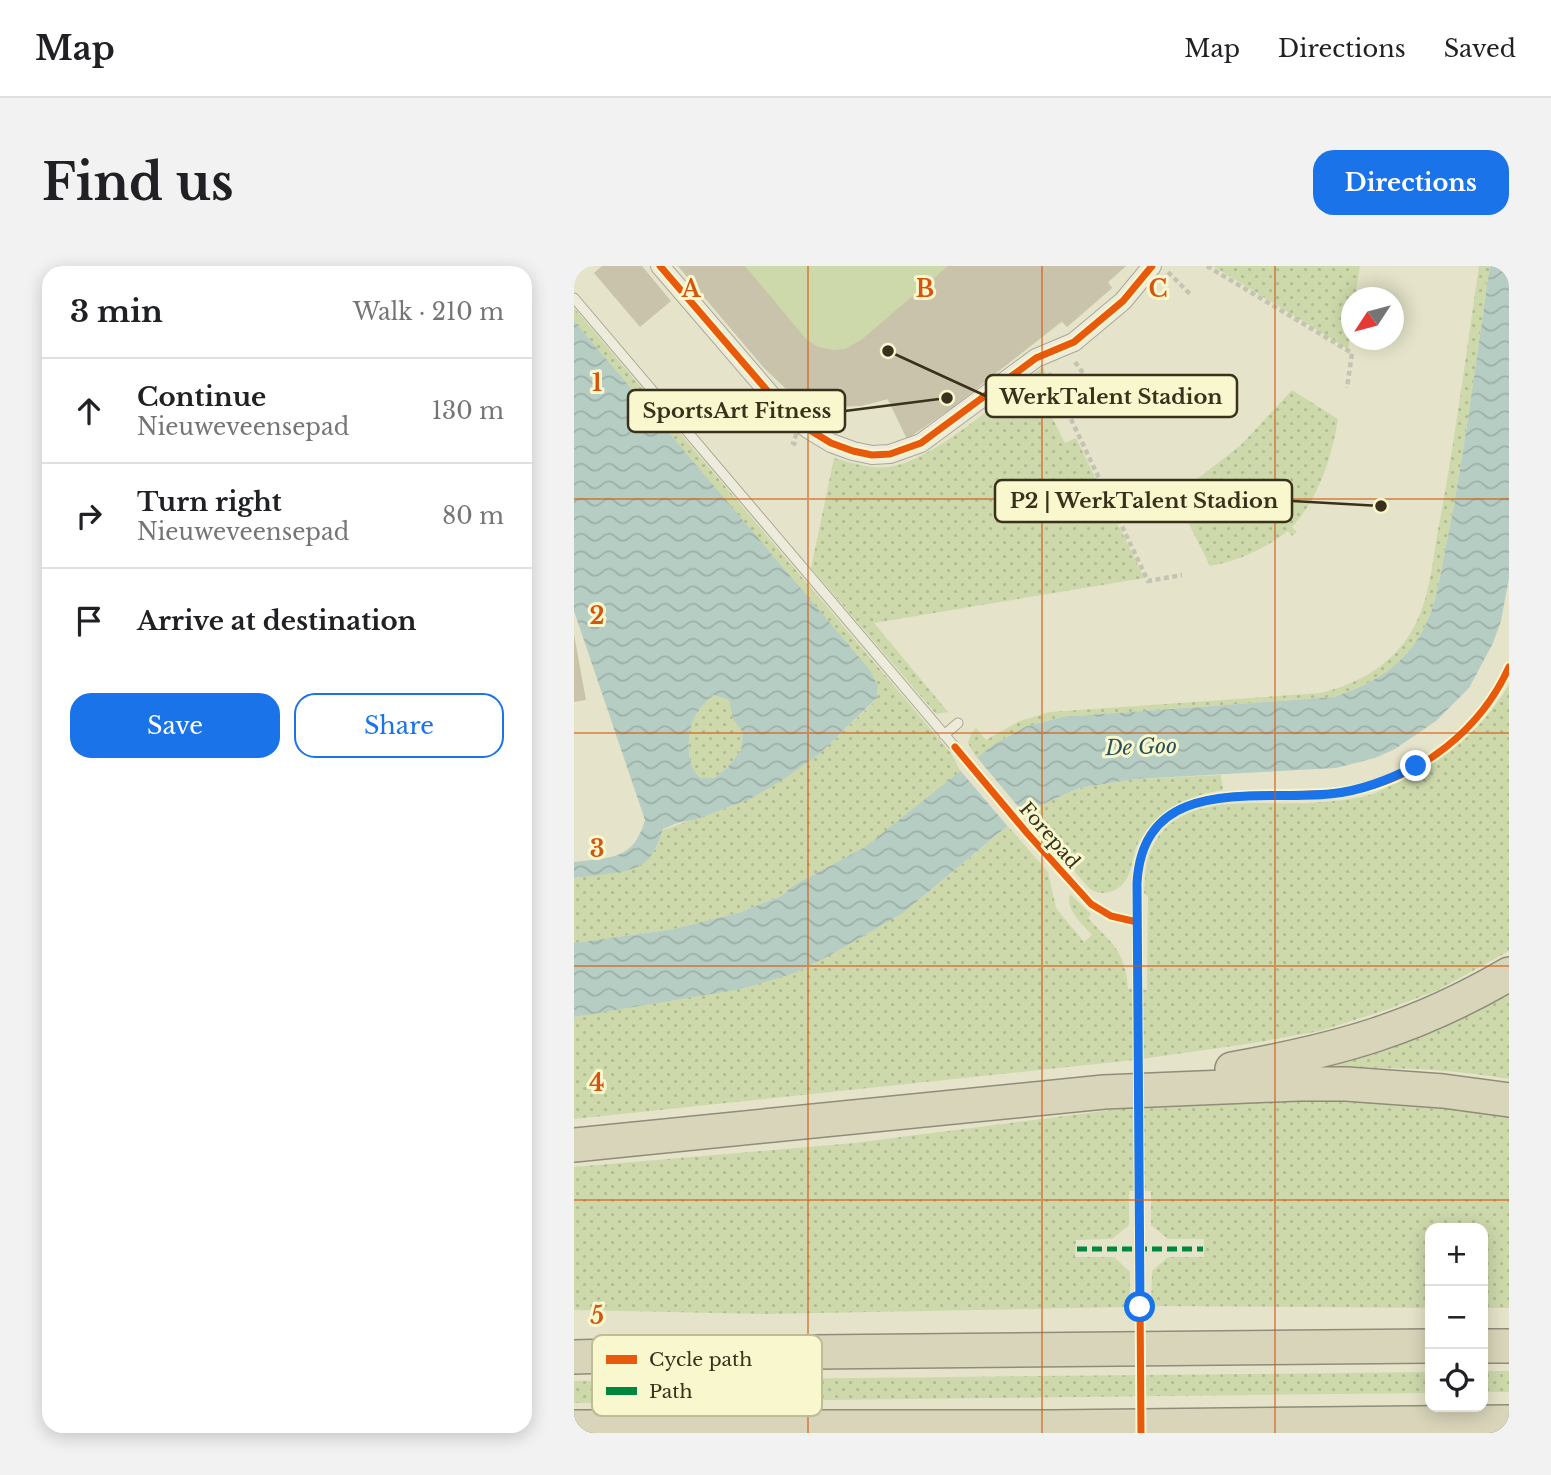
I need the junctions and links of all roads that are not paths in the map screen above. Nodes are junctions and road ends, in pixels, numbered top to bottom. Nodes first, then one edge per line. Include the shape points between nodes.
1 (660, 266) edge
2 (1152, 266) edge
3 (574, 299) edge
4 (958, 723) dead end
5 (944, 735) junction
6 (955, 747) dead end
7 (1509, 974) edge
8 (1104, 1092) junction
9 (1509, 1100) edge
10 (574, 1145) edge
11 (574, 1338) edge
12 (592, 1340) edge
13 (1425, 1346) edge
14 (1488, 1346) edge
15 (1509, 1346) edge
16 (822, 1352) edge
17 (592, 1356) edge
18 (574, 1357) edge
19 (1509, 1422) edge
20 (574, 1427) edge
21 (1053, 1427) junction
22 (989, 1433) edge

1 - 2 street via 783,409 820,436 872,455 921,443 1040,355 1077,340 1123,301
3 - 5 lane
4 - 5 lane
5 - 6 lane
7 - 8 highway via 1447,1008 1358,1042 1295,1058
8 - 9 highway via 1346,1084
8 - 10 highway
11 - 12 highway
13 - 16 highway
14 - 15 highway
17 - 18 highway
19 - 21 highway
20 - 21 highway
21 - 22 highway

